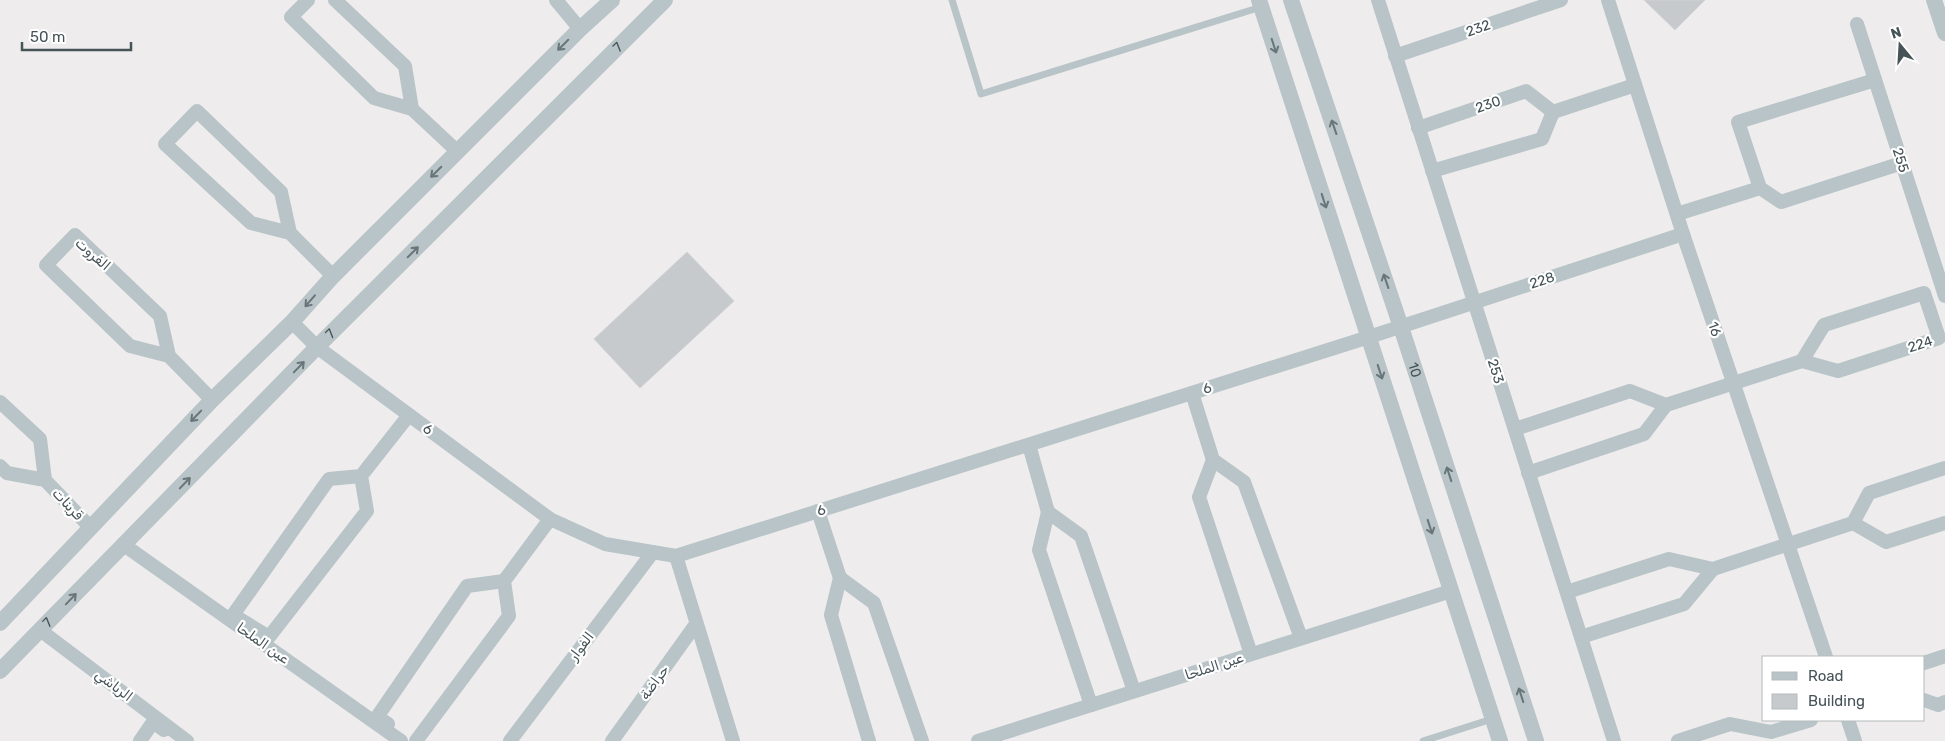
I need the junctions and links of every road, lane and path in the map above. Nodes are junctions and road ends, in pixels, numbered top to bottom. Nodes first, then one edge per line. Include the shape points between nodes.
1 (308, 0) edge
2 (335, 0) edge
3 (556, 0) edge
4 (612, 0) edge
5 (664, 0) edge
6 (952, 0) edge
7 (1291, 0) edge
8 (1378, 0) edge
9 (1561, 0) edge
10 (1608, 0) edge
11 (1934, 0) edge
12 (1260, 4) edge
13 (1857, 24) dead end
14 (580, 29) junction
15 (1945, 33) edge
16 (1395, 56) junction
17 (1875, 80) junction
18 (1635, 85) junction
19 (412, 109) junction
20 (1553, 112) junction
21 (1418, 128) junction
22 (457, 151) junction
23 (1902, 163) junction
24 (1432, 171) junction
25 (1760, 188) junction
26 (1677, 214) junction
27 (290, 233) junction
28 (1683, 234) junction
29 (332, 276) junction
30 (1945, 296) edge
31 (1474, 302) junction
32 (292, 322) junction
33 (1401, 327) junction
34 (1369, 338) junction
35 (317, 348) junction
36 (169, 356) junction
37 (1802, 361) junction
38 (1734, 383) junction
39 (1192, 393) junction
40 (212, 400) junction
41 (0, 402) edge
42 (1666, 405) junction
43 (409, 415) junction
44 (1514, 429) junction
45 (1029, 444) junction
46 (1213, 460) junction
47 (0, 466) edge
48 (1945, 468) edge
49 (1528, 472) junction
50 (361, 476) junction
51 (45, 480) junction
52 (818, 511) junction
53 (1048, 512) junction
54 (550, 519) junction
55 (1853, 523) junction
56 (1945, 524) edge
57 (90, 527) junction
58 (124, 544) junction
59 (1788, 544) junction
60 (653, 552) junction
61 (676, 556) junction
62 (1714, 569) junction
63 (840, 578) junction
64 (504, 581) junction
65 (1451, 591) junction
66 (1567, 592) junction
67 (0, 623) edge
68 (696, 624) junction
69 (40, 630) junction
70 (1581, 637) junction
71 (1301, 638) junction
72 (1252, 654) junction
73 (1826, 656) edge
74 (1945, 656) edge
75 (1925, 662) edge
76 (0, 671) edge
77 (1134, 691) junction
78 (1925, 700) edge
79 (1945, 702) edge
80 (1091, 705) junction
81 (1493, 719) junction
82 (1808, 721) edge
83 (1848, 721) edge
84 (1768, 736) edge
85 (140, 741) edge
86 (179, 741) edge
87 (187, 741) edge
88 (401, 741) edge
89 (414, 741) edge
90 (510, 741) edge
91 (612, 741) edge
92 (733, 741) edge
93 (870, 741) edge
94 (922, 741) edge
95 (978, 741) edge
96 (1423, 741) edge
97 (1500, 741) edge
98 (1536, 741) edge
99 (1614, 741) edge
100 (1678, 741) edge
101 (1855, 741) edge

1 - 19 street via 291,17 374,98
2 - 19 street via 405,66
3 - 14 street
4 - 14 street
35 -> 5 street, 7
6 - 12 lane via 981,94
33 -> 7 street, 10
8 - 16 street, 253
9 - 16 street, 232
10 - 18 street, 16
11 - 15 street
12 -> 34 street
13 - 17 street, 255
14 -> 22 street
16 - 21 street, 253
17 - 23 street, 255
17 - 25 street via 1738,122
18 - 20 street
18 - 26 street, 16
19 - 22 street
20 - 21 street, 230 via 1526,91
20 - 24 street via 1542,139
21 - 24 street, 253
22 -> 29 street
23 - 25 street via 1782,202
23 - 30 street, 255
24 - 31 street, 253
25 - 26 street
26 - 28 street, 16
27 - 27 street via 281,192 198,111 165,144 251,223
27 - 29 street
28 - 31 street, 228
28 - 38 street, 16
29 -> 32 street
31 - 33 street, 228
31 - 44 street, 253
32 - 35 street, 6
32 - 40 street
33 - 34 street, 6
98 -> 33 street, 10
34 - 39 street, 6
34 -> 65 street
35 - 43 street, 6
58 -> 35 street, 7
36 - 36 street, الفروت via 160,316 75,236 46,265 130,346
36 - 40 street
37 - 37 street, 224 via 1824,325 1924,293 1938,338 1838,371
37 - 38 street
38 - 42 street
38 - 59 street, 16
39 - 45 street, 6
39 - 46 street
40 -> 57 street
41 - 51 street, قرينات via 40,439
42 - 44 street via 1630,391
42 - 49 street via 1644,434
43 - 50 street
43 - 54 street, 6
44 - 49 street, 253
45 - 52 street, 6
45 - 53 street
46 - 71 street via 1244,482
46 - 72 street via 1199,497
47 - 51 street, قرينات via 7,473
48 - 55 street via 1869,493
49 - 66 street, 253
50 - 50 street via 329,479 233,615 269,637 367,511
51 - 57 street, قرينات
52 - 61 street, 6
52 - 63 street
53 - 77 street via 1081,536
53 - 80 street via 1038,550
54 - 60 street, 6 via 605,544
54 - 64 street
55 - 56 street via 1886,542
55 - 59 street
57 - 67 street
69 -> 58 street, 7
58 - 88 street, عين الملحا
59 - 62 street
59 - 73 street, 16
60 - 61 street, 6
60 - 90 street, الفوار
61 - 68 street
62 - 66 street via 1669,559
62 - 70 street via 1684,604
63 - 93 street via 831,615
63 - 94 street via 874,603
64 - 89 street via 509,616
64 - 89 street via 467,586 377,717
65 - 71 street, عين الملحا
65 - 81 street
66 - 70 street, 253
68 - 91 street, حراضة
68 - 92 street
69 - 76 street, 7
69 - 87 street, الرياشي
70 - 99 street, 253
71 - 72 street, عين الملحا
72 - 77 street, عين الملحا
74 - 75 street
77 - 80 street, عين الملحا
78 - 79 street via 1938,705
80 - 95 street, عين الملحا
81 - 96 lane
81 - 97 street
82 - 84 street
83 - 101 street
84 - 100 street via 1730,724
85 - 86 street via 153,722

